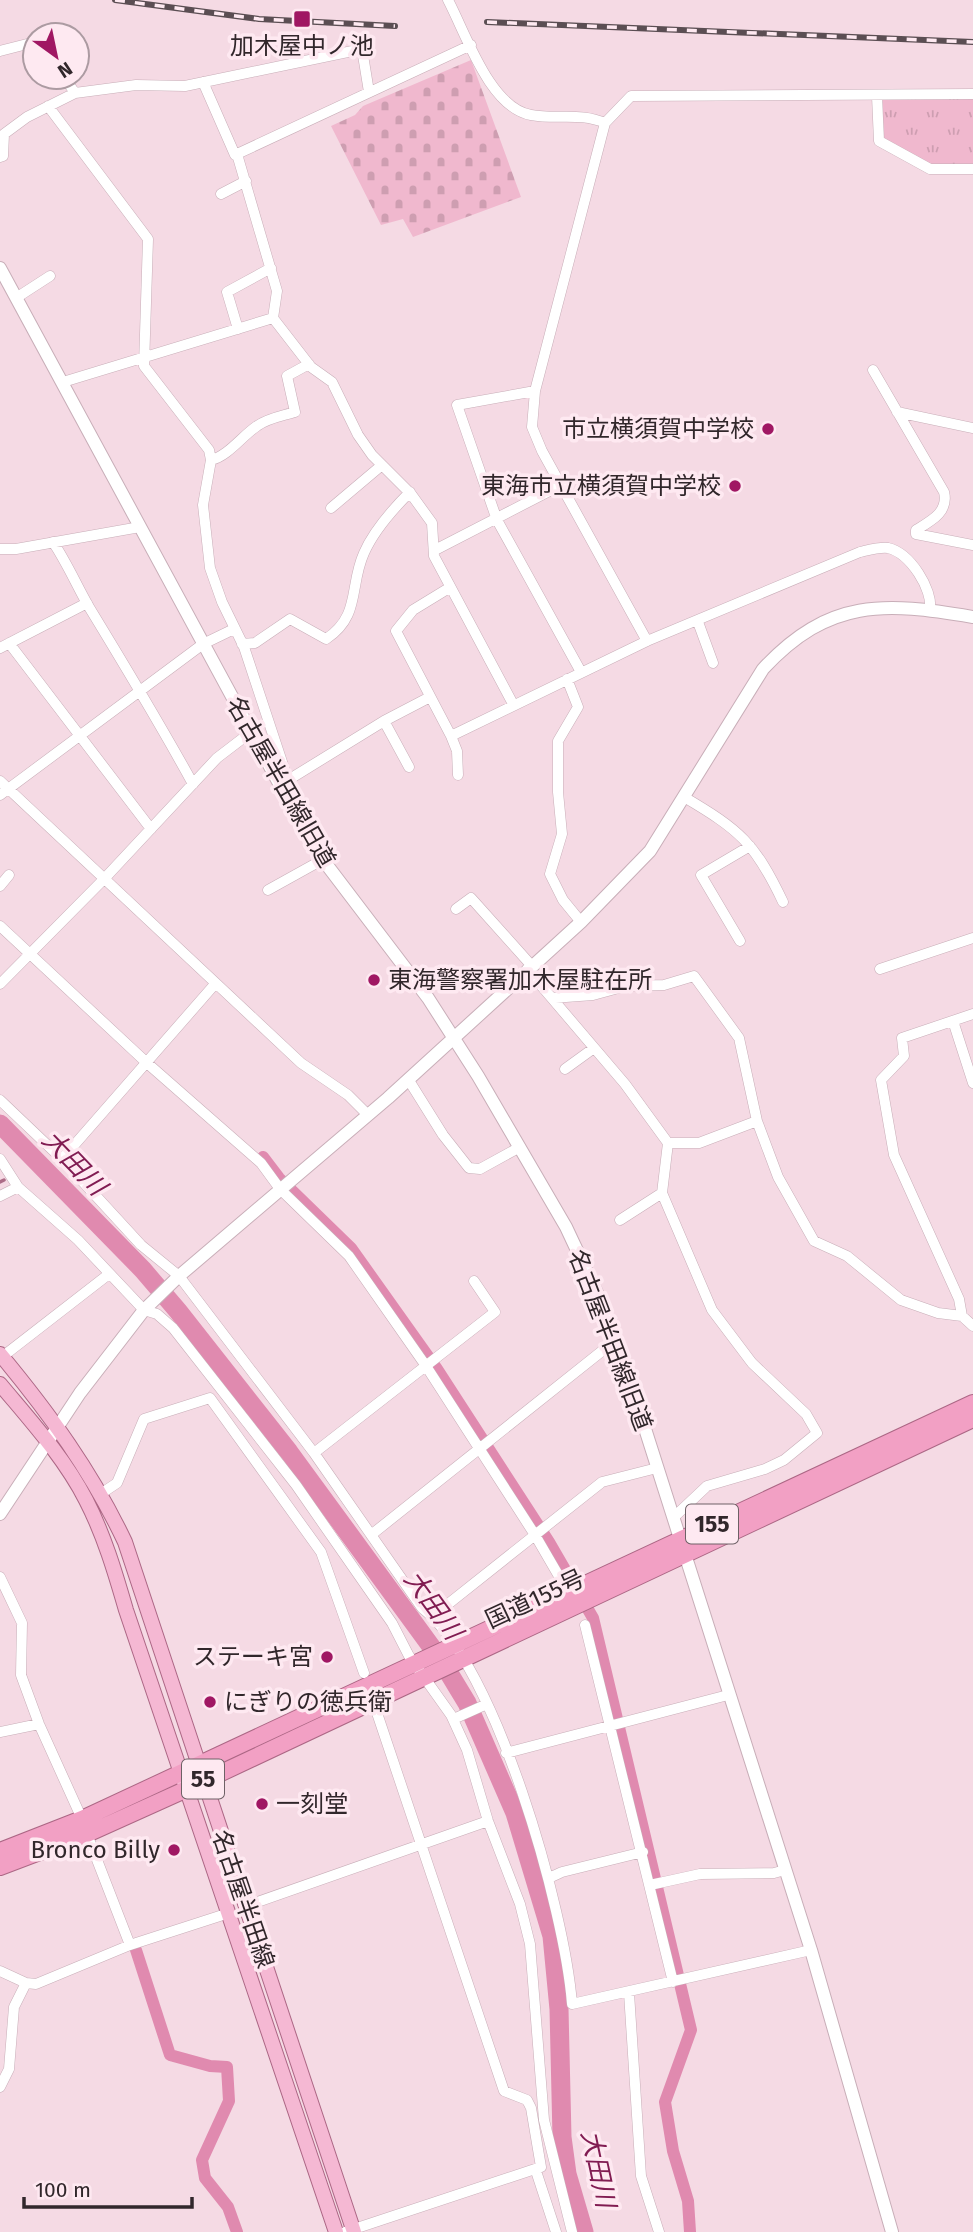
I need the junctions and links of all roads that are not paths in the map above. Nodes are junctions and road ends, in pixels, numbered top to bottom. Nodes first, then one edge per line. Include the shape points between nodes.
1 (449, 0) edge
2 (21, 46) edge
3 (471, 46) junction
4 (0, 51) edge
5 (203, 82) junction
6 (369, 92) junction
7 (75, 93) joint
8 (973, 94) edge
9 (877, 96) junction
10 (48, 106) junction
11 (606, 123) junction
12 (235, 155) dead end
13 (0, 157) edge
14 (973, 169) edge
15 (246, 181) junction
16 (221, 194) dead end
17 (271, 268) junction
18 (50, 276) dead end
19 (2, 278) edge
20 (16, 298) junction
21 (273, 318) junction
22 (238, 329) junction
23 (146, 358) junction
24 (309, 364) junction
25 (873, 370) dead end
26 (63, 382) junction
27 (535, 391) junction
28 (897, 412) junction
29 (973, 428) edge
30 (211, 460) junction
31 (382, 465) junction
32 (559, 486) junction
33 (410, 492) junction
34 (331, 508) dead end
35 (497, 520) junction
36 (140, 527) junction
37 (53, 542) junction
38 (973, 545) edge
39 (0, 549) edge
40 (435, 550) junction
41 (449, 589) junction
42 (87, 603) junction
43 (930, 610) junction
44 (973, 617) edge
45 (698, 622) junction
46 (234, 628) junction
47 (647, 641) junction
48 (203, 644) junction
49 (242, 644) junction
50 (4, 645) edge
51 (713, 663) dead end
52 (581, 672) junction
53 (567, 679) junction
54 (141, 689) junction
55 (429, 697) junction
56 (513, 704) junction
57 (384, 721) junction
58 (251, 733) junction
59 (78, 736) junction
60 (451, 736) junction
61 (409, 767) dead end
62 (458, 775) dead end
63 (284, 782) junction
64 (193, 784) junction
65 (2, 789) edge
66 (684, 797) junction
67 (151, 829) junction
68 (750, 846) junction
69 (322, 859) junction
70 (9, 875) dead end
71 (104, 879) junction
72 (0, 886) edge
73 (268, 890) dead end
74 (783, 902) dead end
75 (456, 909) dead end
76 (581, 922) junction
77 (0, 926) edge
78 (973, 938) edge
79 (740, 941) dead end
80 (28, 953) junction
81 (529, 967) junction
82 (880, 969) dead end
83 (0, 984) edge
84 (215, 984) junction
85 (552, 998) junction
86 (973, 1014) edge
87 (953, 1021) junction
88 (453, 1038) junction
89 (594, 1048) junction
90 (147, 1063) junction
91 (565, 1069) dead end
92 (408, 1079) junction
93 (973, 1083) edge
94 (0, 1100) edge
95 (368, 1115) junction
96 (757, 1121) junction
97 (668, 1143) junction
98 (520, 1147) junction
99 (0, 1159) edge
100 (62, 1159) junction
101 (18, 1186) junction
102 (280, 1189) junction
103 (662, 1193) junction
104 (0, 1196) edge
105 (620, 1220) dead end
106 (110, 1274) junction
107 (176, 1279) junction
108 (474, 1281) dead end
109 (149, 1305) junction
110 (973, 1309) edge
111 (962, 1316) junction
112 (973, 1326) edge
113 (617, 1346) junction
114 (1, 1355) edge
115 (426, 1366) junction
116 (0, 1384) edge
117 (973, 1403) edge
118 (973, 1419) edge
119 (59, 1426) junction
120 (49, 1442) junction
121 (480, 1451) junction
122 (314, 1453) junction
123 (657, 1468) junction
124 (102, 1493) junction
125 (0, 1514) edge
126 (673, 1518) junction
127 (372, 1535) junction
128 (535, 1535) junction
129 (682, 1547) junction
130 (0, 1577) edge
131 (560, 1578) dead end
132 (433, 1616) junction
133 (585, 1625) dead end
134 (456, 1649) junction
135 (421, 1670) junction
136 (363, 1673) dead end
137 (728, 1695) junction
138 (485, 1704) junction
139 (377, 1713) dead end
140 (458, 1717) dead end
141 (39, 1724) junction
142 (609, 1724) junction
143 (0, 1732) edge
144 (506, 1753) junction
145 (199, 1764) junction
146 (180, 1773) junction
147 (203, 1781) junction
148 (187, 1789) junction
149 (488, 1821) junction
150 (85, 1827) junction
151 (422, 1844) junction
152 (0, 1851) edge
153 (643, 1853) junction
154 (0, 1867) edge
155 (785, 1870) junction
156 (549, 1878) junction
157 (650, 1885) junction
158 (246, 1906) junction
159 (229, 1913) junction
160 (131, 1945) junction
161 (811, 1950) junction
162 (0, 1971) edge
163 (673, 1982) junction
164 (26, 1983) junction
165 (629, 1993) junction
166 (0, 2087) edge
167 (536, 2171) junction
168 (351, 2231) edge
169 (336, 2232) edge
170 (556, 2232) edge
171 (572, 2232) edge
172 (659, 2232) edge
173 (892, 2232) edge

1 - 3 street
2 - 4 street
3 - 6 street
3 - 11 street via 507,106 529,115 579,115
5 - 6 street via 362,49
5 - 7 street
5 - 12 street
6 - 15 street via 237,154
7 - 10 street
8 - 9 street
9 - 11 street via 631,96
9 - 14 street via 879,141 930,169
10 - 13 street via 4,134
10 - 23 street via 148,239
11 - 27 street
15 - 16 street
15 - 17 street
17 - 21 street via 277,291
17 - 22 street via 227,292
18 - 20 street
19 - 20 street, 名古屋半田線旧道
20 - 26 street, 名古屋半田線旧道
21 - 22 street
21 - 24 street
22 - 23 street
23 - 26 street
23 - 30 street via 144,366 209,450
24 - 30 street via 287,376 295,412 258,424 221,457
24 - 31 street via 332,382 358,435
25 - 28 street
26 - 36 street, 名古屋半田線旧道
27 - 32 street via 532,427
27 - 35 street via 457,405
28 - 29 street
28 - 38 street via 945,498 942,511 916,534
30 - 46 street via 203,505 210,568
31 - 33 street
31 - 34 street
32 - 35 street
32 - 47 street
33 - 40 street via 432,523
33 - 49 street via 364,552 351,612 336,633 326,639 290,619 255,643
35 - 40 street
35 - 52 street
36 - 37 street
36 - 48 street, 名古屋半田線旧道
37 - 39 street
37 - 42 street
40 - 41 street
41 - 55 street via 413,610 396,631
41 - 56 street
42 - 50 street
42 - 54 street
43 - 44 street
43 - 45 street via 926,588 909,562 895,551 879,548
43 - 66 street via 853,610 807,629 763,669
45 - 47 street
45 - 51 street
46 - 48 street
46 - 49 street
47 - 52 street
48 - 54 street
48 - 58 street, 名古屋半田線旧道
49 - 63 street
50 - 59 street
52 - 53 street
53 - 56 street
53 - 76 street via 578,707 558,741 562,834 550,874
54 - 59 street
54 - 64 street
55 - 57 street
55 - 60 street
56 - 60 street
57 - 61 street
57 - 63 street
58 - 63 street, 名古屋半田線旧道
58 - 64 street via 217,758
59 - 65 street
59 - 67 street
60 - 62 street
63 - 69 street, 名古屋半田線旧道
64 - 67 street
65 - 71 street
66 - 68 street via 729,824
66 - 76 street via 650,852
67 - 71 street
68 - 74 street via 763,860
68 - 79 street via 701,875
69 - 73 street
69 - 88 street, 名古屋半田線旧道
70 - 72 street
71 - 80 street
71 - 84 street
75 - 81 street via 471,898
76 - 81 street
77 - 80 street
78 - 82 street
80 - 83 street
80 - 90 street
81 - 85 street
81 - 88 street
84 - 90 street
84 - 95 street via 301,1063 348,1095
85 - 89 street
85 - 96 street via 664,985 694,976 739,1038
86 - 87 street
87 - 93 street
87 - 111 street via 902,1038 904,1056 881,1080 894,1155 959,1299
88 - 92 street
88 - 98 street, 名古屋半田線旧道
89 - 91 street
89 - 97 street
90 - 100 street
90 - 102 street via 261,1163
92 - 95 street
92 - 98 street via 469,1168 480,1169
94 - 100 street
95 - 102 street
96 - 97 street via 699,1143
96 - 111 street via 778,1177 814,1241 847,1256 901,1300
97 - 103 street
98 - 113 street, 名古屋半田線旧道 via 583,1261
99 - 101 street
100 - 107 street
101 - 104 street
101 - 106 street
102 - 107 street
102 - 115 street via 349,1256
103 - 105 street
103 - 126 street via 712,1310 752,1363 806,1415 817,1433 784,1460 707,1486
106 - 109 street
106 - 114 street
107 - 109 street
107 - 122 street
108 - 115 street via 495,1312
109 - 119 street via 100,1365
109 - 135 street via 173,1328 296,1485
110 - 111 street
111 - 112 street
113 - 121 street via 602,1351
113 - 123 street, 名古屋半田線旧道
114 - 119 main road, 名古屋半田線 / 55
115 - 121 street
115 - 122 street
116 - 120 main road, 名古屋半田線 / 55
117 - 129 highway, 国道155号 / 155
118 - 129 highway, 国道155号 / 155
119 - 120 street
119 - 124 main road, 名古屋半田線 / 55
120 - 125 street
120 - 146 main road, 名古屋半田線 / 55 via 85,1499 110,1555
121 - 127 street
121 - 128 street
122 - 127 street
123 - 126 street, 名古屋半田線旧道
123 - 128 street via 602,1482
124 - 136 street via 117,1483 144,1419 210,1398 321,1552
124 - 145 main road, 名古屋半田線 / 55 via 144,1593
126 - 129 street, 名古屋半田線旧道
127 - 132 street via 422,1608
128 - 131 street
128 - 132 street
129 - 134 highway, 国道155号 / 155
129 - 137 street, 名古屋半田線旧道
130 - 141 street via 22,1623 21,1675
132 - 134 street
133 - 142 street
134 - 135 highway, 国道155号 / 155
134 - 138 street
135 - 145 highway, 国道155号 / 155
135 - 147 highway, 国道155号 / 155
135 - 149 street via 451,1715 467,1750
137 - 142 street
137 - 155 street, 名古屋半田線旧道
138 - 140 street
138 - 144 street
139 - 151 street
141 - 143 street
141 - 150 street
142 - 144 street
142 - 153 street
144 - 156 street
145 - 146 highway, 国道155号 / 155
145 - 147 main road, 名古屋半田線 / 55
146 - 148 main road, 名古屋半田線 / 55
146 - 150 highway, 国道155号 / 155
147 - 148 highway, 国道155号 / 155
147 - 158 main road, 名古屋半田線 / 55
148 - 150 highway, 国道155号 / 155
148 - 159 main road, 名古屋半田線 / 55
149 - 151 street
149 - 171 street via 530,1944 544,2120
150 - 152 highway, 国道155号 / 155
150 - 154 highway, 国道155号 / 155
150 - 160 street
151 - 158 street
151 - 167 street via 504,2091 527,2100 531,2108 541,2167
153 - 156 street
153 - 157 street
155 - 157 street via 701,1874
155 - 161 street, 名古屋半田線旧道
156 - 165 street via 562,1928 572,2004
157 - 163 street
158 - 168 main road, 名古屋半田線 / 55
159 - 160 street
159 - 169 main road, 名古屋半田線 / 55
160 - 164 street via 51,1979
161 - 163 street
161 - 173 street, 名古屋半田線旧道
162 - 164 street
163 - 165 street
164 - 166 street via 14,2007 9,2069
165 - 172 street via 641,2176
167 - 168 street
167 - 170 street

